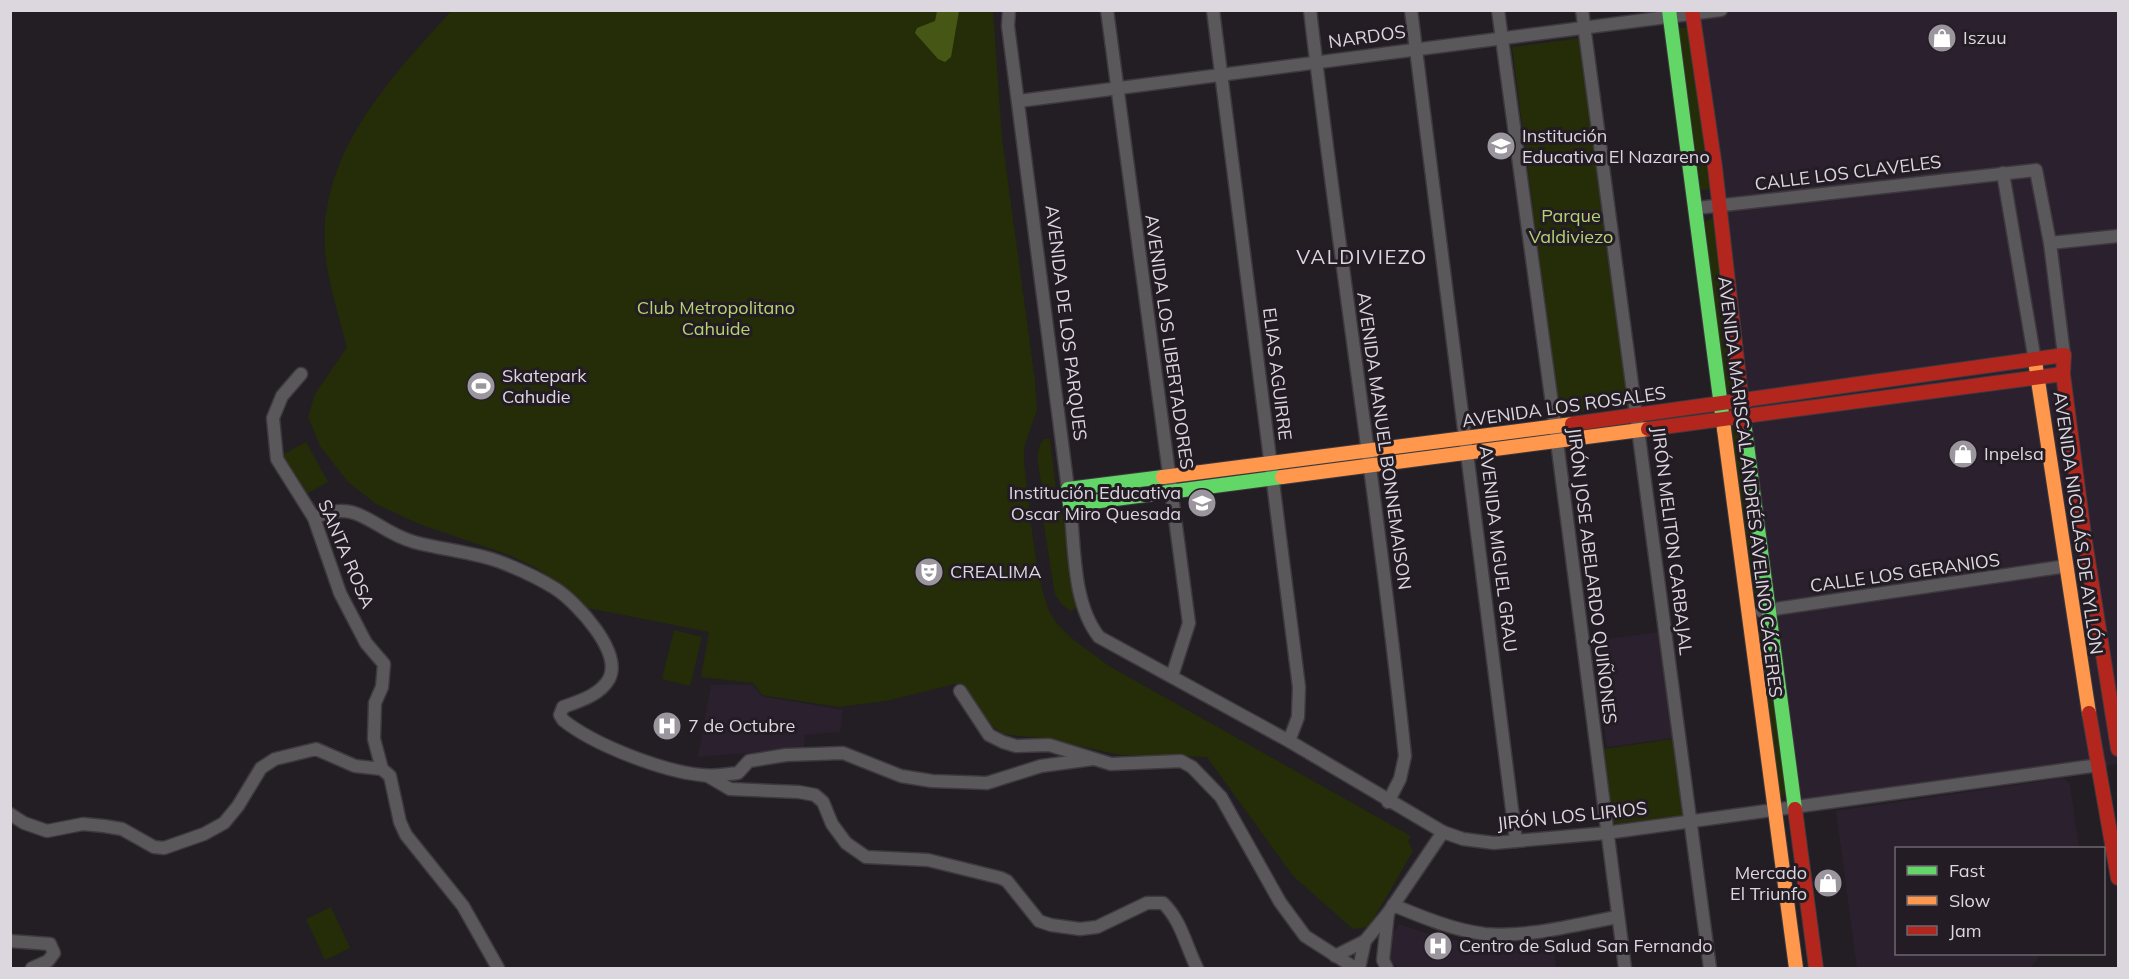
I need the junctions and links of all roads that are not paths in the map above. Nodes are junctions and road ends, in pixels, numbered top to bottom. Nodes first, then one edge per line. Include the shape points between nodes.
1 (1009, 10) edge
2 (1107, 10) edge
3 (1213, 10) edge
4 (1310, 10) edge
5 (1411, 10) edge
6 (1498, 10) edge
7 (1582, 10) edge
8 (1720, 10) edge
9 (1693, 12) edge
10 (1670, 14) edge
11 (1584, 27) junction
12 (1501, 38) junction
13 (1416, 49) junction
14 (1316, 63) junction
15 (1222, 75) junction
16 (1116, 88) junction
17 (1019, 101) junction
18 (2036, 170) joint
19 (2003, 173) junction
20 (1719, 205) junction
21 (1697, 208) junction
22 (2118, 236) edge
23 (2050, 243) junction
24 (2064, 355) junction
25 (2035, 361) junction
26 (301, 374) dead end
27 (2063, 374) junction
28 (2038, 377) junction
29 (1742, 409) junction
30 (1721, 411) junction
31 (1638, 422) junction
32 (1556, 433) junction
33 (1466, 445) junction
34 (1369, 458) junction
35 (1270, 464) junction
36 (1168, 477) junction
37 (1272, 478) junction
38 (1068, 489) junction
39 (1170, 491) junction
40 (1070, 505) junction
41 (314, 518) junction
42 (2067, 566) junction
43 (1769, 610) junction
44 (1748, 613) junction
45 (1099, 637) joint
46 (1172, 676) junction
47 (960, 691) dead end
48 (1289, 741) junction
49 (2118, 749) edge
50 (1093, 759) junction
51 (2099, 765) junction
52 (382, 769) junction
53 (738, 773) junction
54 (708, 776) junction
55 (745, 791) junction
56 (1388, 802) junction
57 (1796, 807) junction
58 (1775, 810) junction
59 (10, 814) edge
60 (1690, 820) junction
61 (1443, 832) junction
62 (1606, 832) junction
63 (1516, 841) junction
64 (2118, 870) edge
65 (1390, 909) junction
66 (1618, 917) junction
67 (10, 941) edge
68 (1365, 941) junction
69 (1335, 956) junction
70 (32, 969) edge
71 (498, 969) edge
72 (1197, 969) edge
73 (1357, 969) edge
74 (1387, 969) edge
75 (1625, 969) edge
76 (1710, 969) edge
77 (1796, 969) edge
78 (1816, 969) edge

1 - 17 street, AVENIDA DE LOS PARQUES
2 - 16 street, AVENIDA LOS LIBERTADORES
3 - 15 street, ELIAS AGUIRRE
4 - 14 street, AVENIDA MANUEL BONNEMAISON
5 - 13 street, AVENIDA MIGUEL GRAU
6 - 12 street, JIRÓN JOSE ABELARDO QUIÑONES
7 - 11 street, JIRÓN MELITON CARBAJAL
8 - 9 street, NARDOS
9 - 10 street, NARDOS
9 - 20 street, AVENIDA MARISCAL ANDRÉS AVELINO CÁCERES
10 - 11 street, NARDOS
10 - 21 street, AVENIDA MARISCAL ANDRÉS AVELINO CÁCERES
11 - 12 street, NARDOS
11 - 31 street, JIRÓN MELITON CARBAJAL
12 - 13 street, NARDOS
12 - 32 street, JIRÓN JOSE ABELARDO QUIÑONES
13 - 14 street, NARDOS
13 - 33 street, AVENIDA MIGUEL GRAU
14 - 15 street, NARDOS
14 - 34 street, AVENIDA MANUEL BONNEMAISON
15 - 16 street, NARDOS
15 - 35 street, ELIAS AGUIRRE
16 - 17 street, NARDOS
16 - 36 street, AVENIDA LOS LIBERTADORES
17 - 38 street, AVENIDA DE LOS PARQUES
18 - 19 street, CALLE LOS CLAVELES
18 - 23 street, AVENIDA NICOLÁS DE AYLLÓN
19 - 20 street, CALLE LOS CLAVELES
19 - 25 street, AVENIDA NICOLÁS DE AYLLÓN
20 - 21 street, CALLE LOS CLAVELES
20 - 29 street, AVENIDA MARISCAL ANDRÉS AVELINO CÁCERES
21 - 30 street, AVENIDA MARISCAL ANDRÉS AVELINO CÁCERES
22 - 23 street
23 - 24 street, AVENIDA NICOLÁS DE AYLLÓN
24 - 25 street, AVENIDA LOS ROSALES
24 - 27 street, AVENIDA NICOLÁS DE AYLLÓN
25 - 28 street, AVENIDA NICOLÁS DE AYLLÓN
25 - 29 street, AVENIDA LOS ROSALES
26 - 41 street, SANTA ROSA via 282,396 273,418 273,441 277,459
27 - 28 street, AVENIDA LOS ROSALES
27 - 49 street, AVENIDA NICOLÁS DE AYLLÓN
28 - 29 street, AVENIDA LOS ROSALES
28 - 42 street, AVENIDA NICOLÁS DE AYLLÓN
29 - 30 street, AVENIDA LOS ROSALES
29 - 43 street, AVENIDA MARISCAL ANDRÉS AVELINO CÁCERES
30 - 31 street, AVENIDA LOS ROSALES
30 - 44 street, AVENIDA MARISCAL ANDRÉS AVELINO CÁCERES
31 - 32 street, AVENIDA LOS ROSALES
31 - 60 street, JIRÓN MELITON CARBAJAL
32 - 33 street, AVENIDA LOS ROSALES
32 - 62 street, JIRÓN JOSE ABELARDO QUIÑONES
33 - 34 street, AVENIDA LOS ROSALES
33 - 63 street, AVENIDA MIGUEL GRAU
34 - 35 street, AVENIDA LOS ROSALES
34 - 37 street, AVENIDA LOS ROSALES
34 - 56 street, AVENIDA MANUEL BONNEMAISON via 1405,756 1400,780
35 - 36 street, AVENIDA LOS ROSALES
35 - 37 street, ELIAS AGUIRRE
36 - 38 street, AVENIDA LOS ROSALES
36 - 39 street, AVENIDA LOS LIBERTADORES
37 - 39 street, AVENIDA LOS ROSALES
37 - 48 street, ELIAS AGUIRRE via 1299,687 1298,717
38 - 40 street, AVENIDA DE LOS PARQUES
39 - 40 street, AVENIDA LOS ROSALES
39 - 46 street, AVENIDA LOS LIBERTADORES via 1189,623
40 - 45 street, AVENIDA DE LOS PARQUES via 1079,587 1089,621
41 - 52 street, SANTA ROSA via 340,593 366,643 384,664 374,724
41 - 54 street via 332,509 348,509 402,538 501,562 558,590 597,632 609,653 612,669 602,688 563,707 563,720 600,743 664,767
42 - 43 street, CALLE LOS GERANIOS
42 - 51 street, AVENIDA NICOLÁS DE AYLLÓN
43 - 44 street, CALLE LOS GERANIOS
43 - 57 street, AVENIDA MARISCAL ANDRÉS AVELINO CÁCERES
44 - 58 street, AVENIDA MARISCAL ANDRÉS AVELINO CÁCERES
45 - 46 street, JIRÓN LOS LIRIOS
46 - 48 street, JIRÓN LOS LIRIOS
47 - 50 street via 988,735 1016,746 1049,746
48 - 56 street, JIRÓN LOS LIRIOS
50 - 53 street via 1041,766 987,783 901,776 843,753 748,761
50 - 69 street via 1111,764 1181,761 1192,767 1221,797 1280,902 1305,936
51 - 57 street, JIRÓN LOS LIRIOS
51 - 64 street, AVENIDA NICOLÁS DE AYLLÓN
52 - 59 street via 355,766 316,749 275,759 261,768 224,823 164,848 154,848 122,829 83,824 47,831
52 - 71 street, SANTA ROSA via 390,776 406,835 464,906
53 - 54 street
53 - 55 street
54 - 55 street via 730,789
55 - 72 street via 815,795 846,843 866,857 928,861 1000,878 1007,881 1039,921 1052,925 1097,927 1147,903 1163,903 1176,915
56 - 61 street, JIRÓN LOS LIRIOS
57 - 58 street, JIRÓN LOS LIRIOS
57 - 78 street, AVENIDA MARISCAL ANDRÉS AVELINO CÁCERES
58 - 60 street, JIRÓN LOS LIRIOS
58 - 77 street, AVENIDA MARISCAL ANDRÉS AVELINO CÁCERES
60 - 62 street, JIRÓN LOS LIRIOS
60 - 76 street, JIRÓN MELITON CARBAJAL
61 - 63 street, JIRÓN LOS LIRIOS via 1494,843
61 - 65 street
62 - 63 street, JIRÓN LOS LIRIOS
62 - 66 street, JIRÓN JOSE ABELARDO QUIÑONES
65 - 66 street via 1485,934
65 - 68 street
65 - 74 street via 1383,960
66 - 75 street, JIRÓN JOSE ABELARDO QUIÑONES
67 - 70 street via 50,944 52,958
68 - 69 street
68 - 73 street
69 - 73 street

